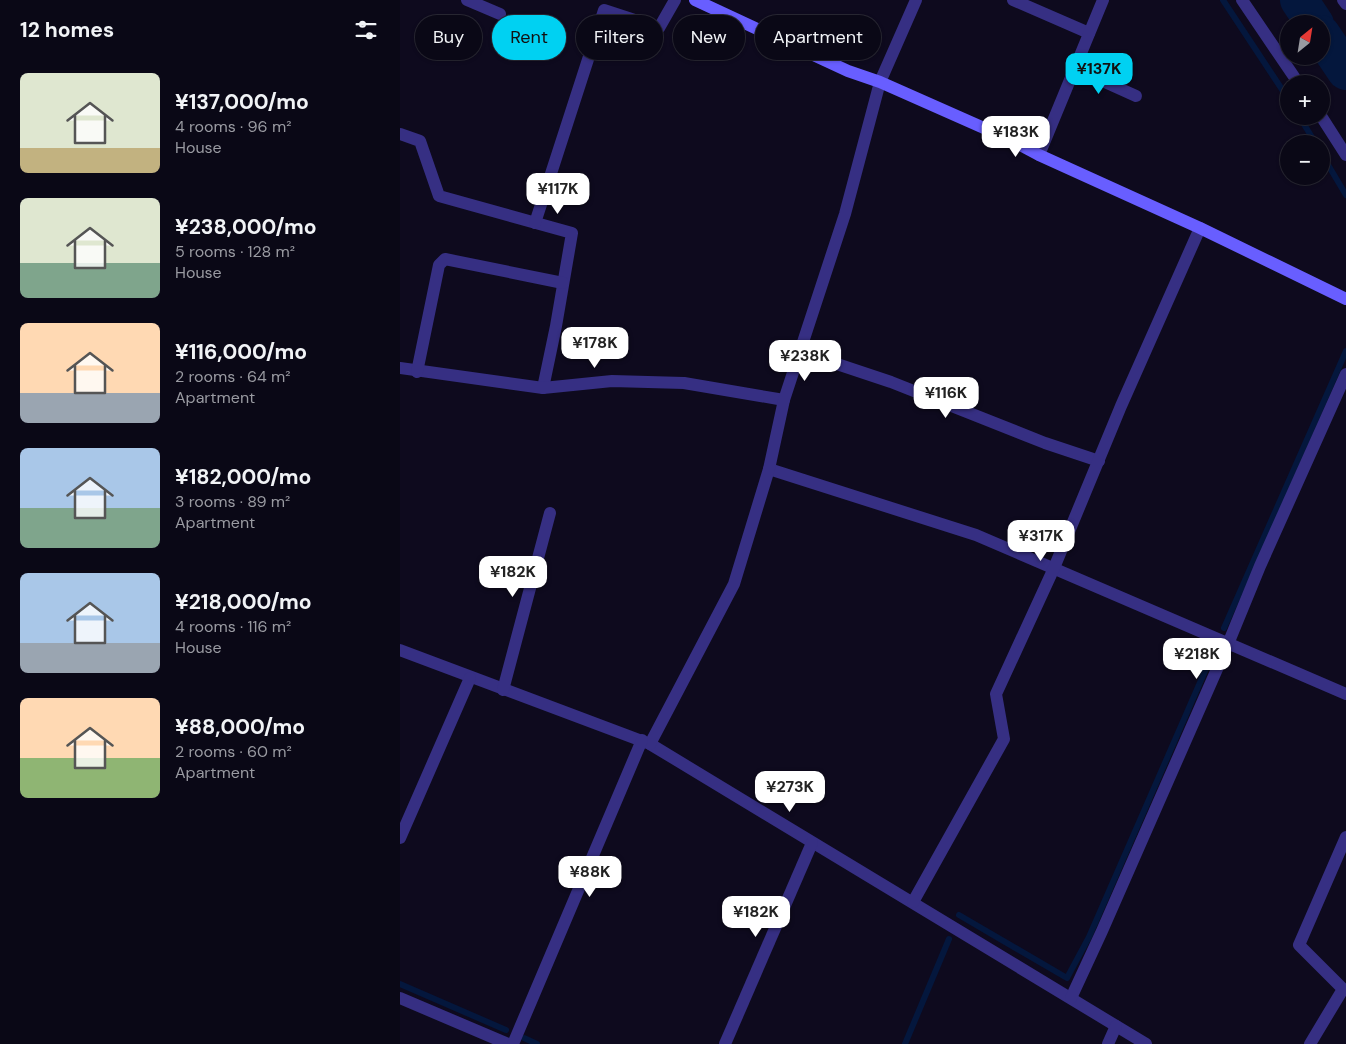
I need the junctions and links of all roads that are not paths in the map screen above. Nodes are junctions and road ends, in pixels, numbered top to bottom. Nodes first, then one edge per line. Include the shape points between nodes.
1 (467, 0) edge
2 (675, 0) edge
3 (696, 0) edge
4 (916, 0) edge
5 (1013, 0) edge
6 (1103, 0) edge
7 (1242, 0) edge
8 (1343, 0) edge
9 (1346, 4) edge
10 (500, 14) dead end
11 (1089, 33) junction
12 (1074, 68) junction
13 (1293, 75) edge
14 (880, 82) junction
15 (1136, 96) dead end
16 (1327, 125) edge
17 (400, 134) edge
18 (1040, 155) junction
19 (1346, 155) edge
20 (535, 223) junction
21 (1200, 228) junction
22 (563, 283) junction
23 (1346, 299) edge
24 (801, 352) junction
25 (400, 368) edge
26 (418, 372) junction
27 (1346, 374) edge
28 (543, 388) junction
29 (784, 400) junction
30 (1099, 462) junction
31 (769, 469) junction
32 (550, 513) dead end
33 (1054, 568) junction
34 (1228, 644) junction
35 (400, 650) edge
36 (470, 678) junction
37 (503, 690) junction
38 (1346, 694) edge
39 (646, 742) junction
40 (1346, 837) edge
41 (400, 838) edge
42 (812, 843) junction
43 (913, 902) junction
44 (400, 998) edge
45 (1071, 998) junction
46 (1116, 1026) junction
47 (508, 1044) edge
48 (513, 1044) edge
49 (725, 1044) edge
50 (1108, 1044) edge
51 (1146, 1044) edge
52 (1310, 1044) edge

1 - 10 street
2 - 20 street via 659,28 604,10
3 - 14 street
4 - 14 street
5 - 11 street
6 - 11 street
7 - 13 street
8 - 9 street
11 - 12 street
12 - 15 street
12 - 18 street
14 - 18 street
14 - 24 street via 845,214
16 - 19 street
17 - 20 street via 420,141 439,196
18 - 21 street
20 - 22 street via 572,233
21 - 23 street
21 - 30 street
22 - 26 street via 445,259 439,265
22 - 28 street
24 - 29 street
24 - 30 street via 891,382
25 - 26 street
26 - 28 street
27 - 34 street
28 - 29 street via 612,381 684,383
29 - 31 street
30 - 33 street
31 - 33 street via 976,535
31 - 39 street via 734,584
32 - 37 street
33 - 34 street
33 - 43 street via 996,694 1004,739
34 - 38 street
34 - 45 street
35 - 36 street
36 - 37 street
36 - 41 street
37 - 39 street
39 - 42 street
39 - 48 street
40 - 52 street via 1299,945 1343,989
42 - 43 street
42 - 49 street
43 - 45 street
44 - 47 street
45 - 46 street
46 - 50 street
46 - 51 street

